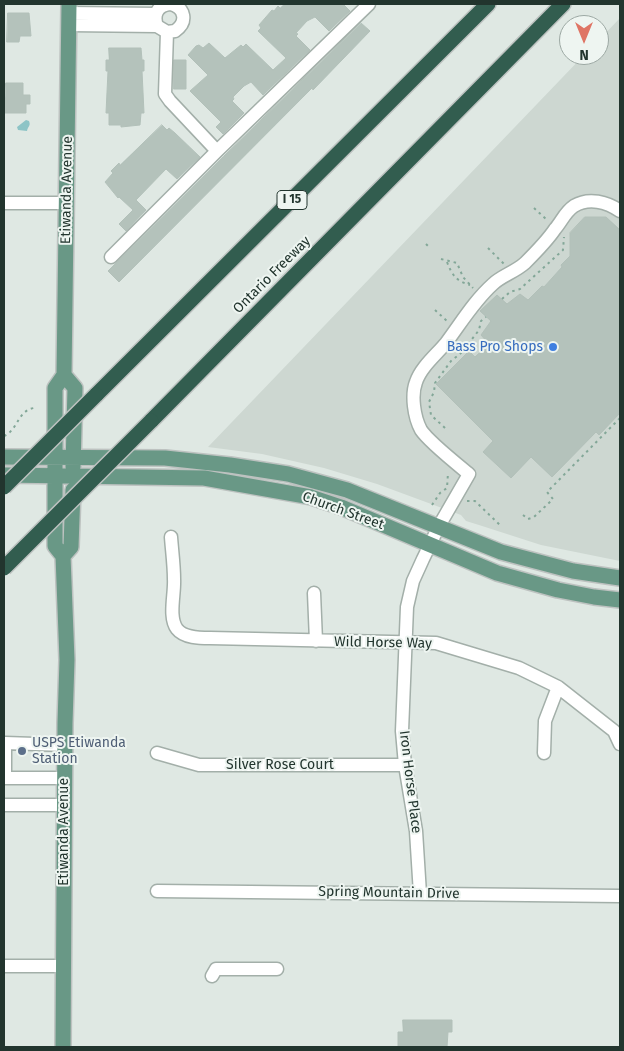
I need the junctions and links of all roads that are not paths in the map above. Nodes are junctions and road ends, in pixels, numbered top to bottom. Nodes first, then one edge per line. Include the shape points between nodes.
1 (170, 4) edge
2 (369, 4) edge
3 (488, 4) edge
4 (563, 4) edge
5 (69, 14) edge
6 (160, 24) junction
7 (217, 151) junction
8 (4, 203) edge
9 (67, 203) junction
10 (620, 212) edge
11 (111, 257) dead end
12 (64, 375) junction
13 (4, 457) edge
14 (55, 458) junction
15 (73, 459) junction
16 (4, 475) edge
17 (55, 476) junction
18 (73, 476) junction
19 (4, 488) edge
20 (439, 526) junction
21 (171, 537) dead end
22 (430, 546) junction
23 (63, 556) junction
24 (4, 568) edge
25 (620, 578) edge
26 (314, 593) dead end
27 (620, 600) edge
28 (316, 642) junction
29 (404, 642) junction
30 (558, 687) junction
31 (617, 729) edge
32 (620, 744) edge
33 (65, 745) junction
34 (157, 753) dead end
35 (544, 753) dead end
36 (405, 765) junction
37 (4, 778) edge
38 (64, 778) junction
39 (4, 805) edge
40 (65, 805) junction
41 (157, 891) dead end
42 (420, 894) junction
43 (620, 896) edge
44 (4, 966) edge
45 (64, 966) junction
46 (277, 969) dead end
47 (212, 976) dead end
48 (63, 1047) edge

1 - 6 street via 161,6
1 - 6 street via 181,10 184,17 179,28
2 - 7 street
3 - 19 highway, I 15, bridge
4 - 24 highway, Ontario Freeway, bridge
5 - 6 street
5 - 9 main road, Etiwanda Avenue
6 - 7 street via 165,94
7 - 11 street
8 - 9 street
9 - 12 main road, Etiwanda Avenue
10 - 20 street, Iron Horse Place via 601,201 575,205 526,262 494,283 419,373 413,396 421,430 468,474
12 - 14 main road, Etiwanda Avenue via 55,388
12 - 15 main road, Etiwanda Avenue via 75,388
13 - 14 main road, Church Street
14 - 15 main road, Church Street
14 - 17 main road, Etiwanda Avenue
15 - 18 main road, Etiwanda Avenue
15 - 20 main road, Church Street via 165,458 288,474 347,490
16 - 17 main road, Church Street
17 - 18 main road, Church Street
17 - 23 main road, Etiwanda Avenue via 55,546
18 - 22 main road, Church Street via 204,478 311,497
18 - 23 main road, Etiwanda Avenue via 71,547
20 - 22 street, Iron Horse Place
20 - 25 main road, Church Street via 501,552 573,571
21 - 28 street, Wild Horse Way via 173,611 177,629 194,637
22 - 27 main road, Church Street via 525,582 594,598
22 - 29 street, Iron Horse Place via 413,581
23 - 33 main road, Etiwanda Avenue via 67,660
26 - 28 street
28 - 29 street, Wild Horse Way
29 - 30 street, Wild Horse Way via 436,643 519,668
29 - 36 street, Iron Horse Place via 402,731
30 - 31 street, Wild Horse Way
30 - 35 street via 545,721
31 - 32 street, Wild Horse Way
33 - 37 street via 5,743
33 - 38 main road, Etiwanda Avenue
34 - 36 street, Silver Rose Court via 198,764
36 - 42 street, Iron Horse Place via 416,831
37 - 38 street
38 - 40 main road, Etiwanda Avenue
39 - 40 street
40 - 45 main road, Etiwanda Avenue
41 - 42 street, Spring Mountain Drive
42 - 43 street, Spring Mountain Drive
44 - 45 street
45 - 48 main road, Etiwanda Avenue
46 - 47 street via 216,969

